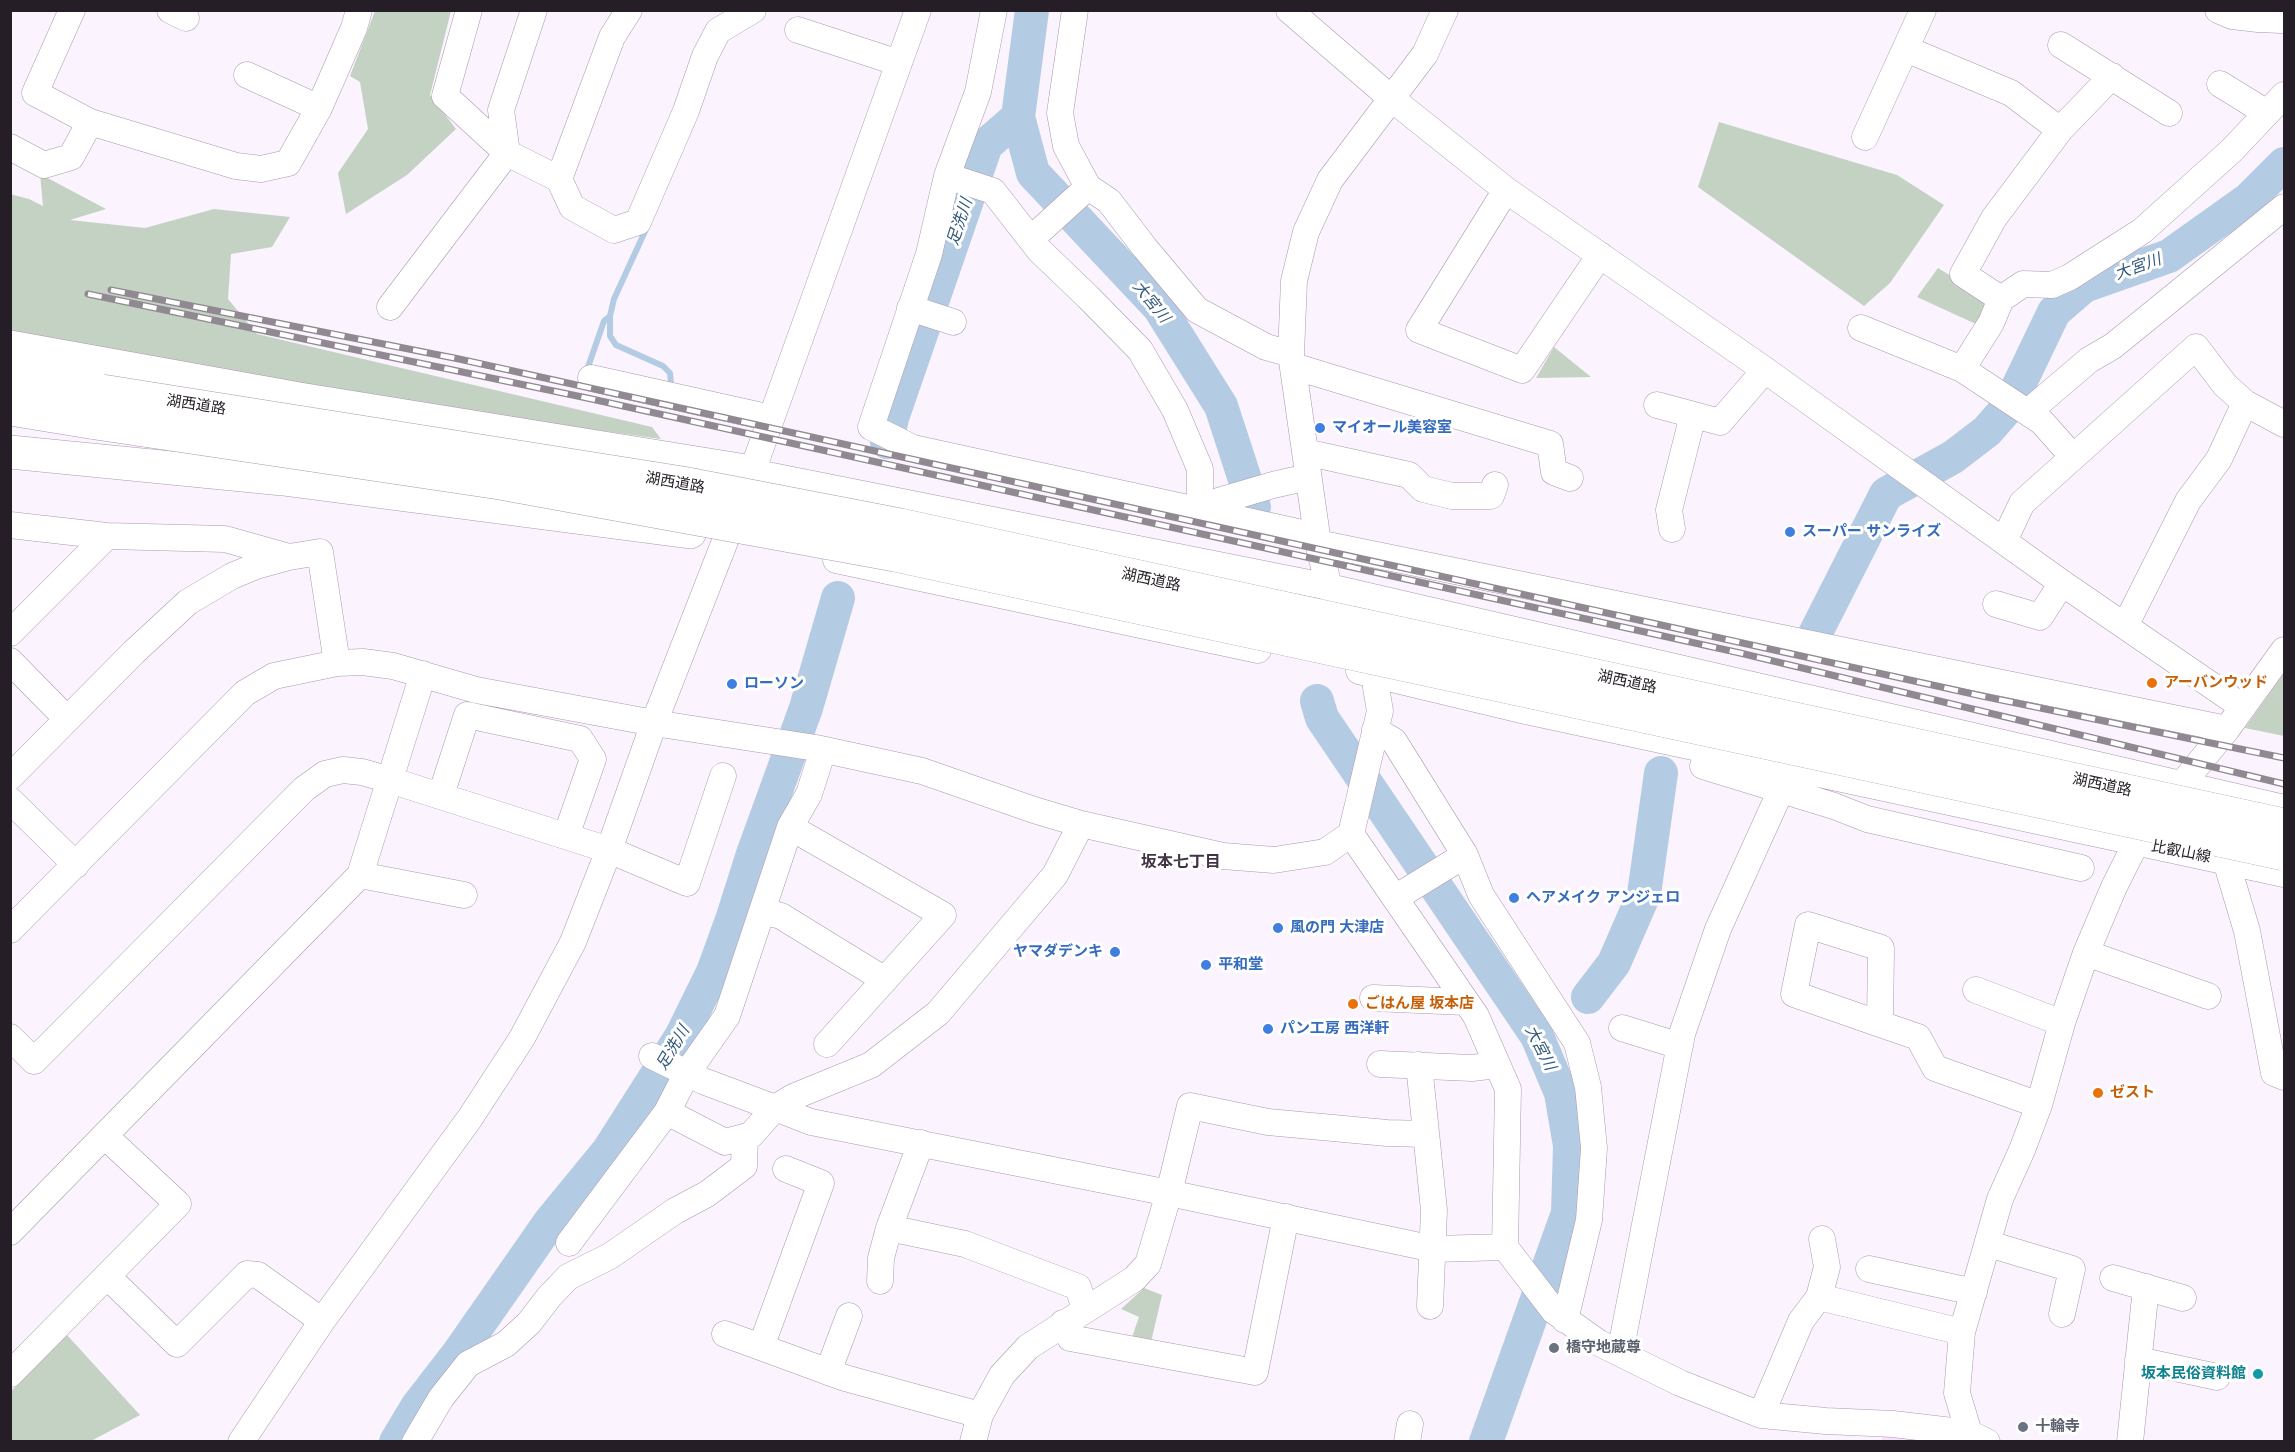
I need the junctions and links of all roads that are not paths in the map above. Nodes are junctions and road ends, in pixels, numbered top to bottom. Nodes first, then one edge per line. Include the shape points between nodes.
1 (72, 10) edge
2 (359, 10) edge
3 (469, 10) edge
4 (534, 10) edge
5 (629, 10) edge
6 (753, 10) edge
7 (918, 10) edge
8 (994, 10) edge
9 (1075, 10) edge
10 (1289, 10) edge
11 (1445, 10) edge
12 (1923, 10) edge
13 (2218, 10) edge
14 (2283, 20) edge
15 (798, 30) dead end
16 (2061, 45) dead end
17 (1906, 49) junction
18 (899, 63) junction
19 (248, 75) dead end
20 (2112, 76) junction
21 (2220, 84) dead end
22 (2284, 95) edge
23 (1392, 99) junction
24 (319, 108) junction
25 (2169, 113) dead end
26 (2267, 113) junction
27 (90, 122) junction
28 (2060, 130) junction
29 (1865, 138) dead end
30 (10, 147) edge
31 (507, 153) junction
32 (948, 176) junction
33 (559, 179) junction
34 (1088, 187) junction
35 (1506, 189) junction
36 (2284, 207) edge
37 (1031, 239) junction
38 (1600, 255) junction
39 (2001, 299) junction
40 (390, 307) dead end
41 (910, 308) junction
42 (952, 322) dead end
43 (1861, 328) dead end
44 (10, 347) edge
45 (1292, 360) junction
46 (1962, 369) junction
47 (1766, 370) junction
48 (10, 376) edge
49 (591, 378) dead end
50 (2245, 404) junction
51 (1657, 405) dead end
52 (10, 409) edge
53 (2028, 412) junction
54 (1693, 415) junction
55 (771, 418) junction
56 (2284, 424) edge
57 (10, 452) edge
58 (1305, 452) junction
59 (2073, 457) junction
60 (752, 472) junction
61 (1308, 477) junction
62 (1570, 478) dead end
63 (1495, 485) dead end
64 (1208, 506) junction
65 (10, 525) edge
66 (1672, 529) dead end
67 (107, 536) junction
68 (728, 537) junction
69 (1317, 540) junction
70 (2004, 541) junction
71 (289, 557) junction
72 (2062, 583) junction
73 (1329, 587) junction
74 (1996, 604) dead end
75 (2125, 626) junction
76 (10, 633) edge
77 (2284, 650) edge
78 (10, 661) edge
79 (337, 663) junction
80 (423, 674) junction
81 (1374, 675) junction
82 (2243, 706) junction
83 (67, 719) junction
84 (654, 723) junction
85 (2227, 729) junction
86 (1375, 731) junction
87 (820, 749) junction
88 (1722, 762) junction
89 (723, 776) dead end
90 (10, 777) edge
91 (390, 780) junction
92 (2181, 785) junction
93 (1781, 790) junction
94 (441, 795) junction
95 (10, 800) edge
96 (2284, 808) edge
97 (1081, 824) junction
98 (2047, 824) junction
99 (2284, 825) edge
100 (790, 827) junction
101 (1354, 827) junction
102 (566, 836) junction
103 (2136, 843) junction
104 (609, 850) junction
105 (2284, 854) edge
106 (1464, 856) junction
107 (2040, 858) junction
108 (2226, 861) junction
109 (76, 865) junction
110 (2081, 868) dead end
111 (2284, 874) edge
112 (360, 875) junction
113 (464, 895) dead end
114 (1395, 897) junction
115 (762, 911) junction
116 (10, 930) edge
117 (2086, 953) junction
118 (885, 980) junction
119 (1976, 990) dead end
120 (2208, 996) dead end
121 (1373, 998) dead end
122 (1465, 1002) junction
123 (2062, 1023) junction
124 (1880, 1024) dead end
125 (1622, 1028) dead end
126 (10, 1037) edge
127 (827, 1044) dead end
128 (1680, 1046) junction
129 (652, 1056) dead end
130 (1380, 1064) dead end
131 (1419, 1065) junction
132 (1497, 1065) junction
133 (683, 1071) junction
134 (2284, 1077) edge
135 (2039, 1105) junction
136 (775, 1108) junction
137 (667, 1112) junction
138 (1426, 1134) junction
139 (105, 1136) junction
140 (745, 1137) junction
141 (921, 1143) junction
142 (786, 1169) dead end
143 (1169, 1193) junction
144 (1286, 1217) junction
145 (889, 1228) junction
146 (10, 1232) edge
147 (1822, 1239) dead end
148 (569, 1243) dead end
149 (1989, 1244) junction
150 (1505, 1247) junction
151 (1434, 1249) junction
152 (1869, 1269) dead end
153 (107, 1276) junction
154 (2113, 1278) dead end
155 (880, 1281) dead end
156 (2146, 1287) junction
157 (1974, 1292) junction
158 (1819, 1297) junction
159 (2183, 1298) dead end
160 (1431, 1306) dead end
161 (1085, 1310) junction
162 (2062, 1314) dead end
163 (1560, 1315) junction
164 (849, 1316) dead end
165 (322, 1321) junction
166 (1063, 1323) junction
167 (1962, 1332) junction
168 (725, 1334) dead end
169 (761, 1347) junction
170 (1620, 1353) junction
171 (2138, 1360) junction
172 (828, 1372) junction
173 (10, 1374) edge
174 (2217, 1377) dead end
175 (980, 1415) junction
176 (1761, 1415) junction
177 (1876, 1433) edge
178 (1978, 1437) edge
179 (240, 1442) edge
180 (415, 1442) edge
181 (973, 1442) edge
182 (2130, 1442) edge

1 - 27 street via 35,93
2 - 24 street
3 - 31 street via 445,96
4 - 31 street via 501,110
5 - 33 street via 612,37
6 - 33 street via 718,31 709,47 638,222 614,230 572,207
7 - 18 street
8 - 32 street via 978,92
9 - 34 street via 1060,113 1066,146
10 - 23 street
11 - 23 street via 1425,54
12 - 17 street
13 - 14 street via 2232,16
15 - 18 street
16 - 20 street
17 - 28 street via 2011,93
17 - 29 street
18 - 55 street
19 - 24 street
20 - 25 street
20 - 28 street
21 - 26 street
22 - 26 street
23 - 35 street
23 - 45 street via 1330,180 1306,232 1294,282
24 - 27 street via 288,163 261,169 236,166
26 - 39 street via 2142,231 2070,277 2052,285 2023,284
27 - 30 street via 71,157 53,163 44,165
28 - 39 street via 1994,218 1963,274
31 - 33 street
31 - 40 street
32 - 37 street via 993,191
32 - 41 street via 929,254
34 - 37 street
34 - 45 street via 1109,201 1197,310
35 - 38 street
35 - 38 street via 1419,330 1522,370
36 - 53 street via 2113,346 2086,354
37 - 64 street via 1140,350 1175,410 1200,469
38 - 47 street
39 - 46 street
41 - 42 street
41 - 64 street via 871,427 913,448
43 - 46 street
44 - 60 highway via 299,399
45 - 58 street
45 - 62 street via 1550,444 1554,472
46 - 53 street
47 - 54 street via 1720,422
47 - 70 street
48 - 99 highway, 湖西道路, bridge via 578,466 900,525
49 - 55 street
50 - 56 street
50 - 59 street via 2196,347
50 - 75 street via 2219,459 2188,501
51 - 54 street
52 - 105 highway, 湖西道路, bridge via 501,483 884,553
53 - 59 street
54 - 66 street via 1669,510
55 - 60 street
57 - 68 highway via 283,479
58 - 61 street
58 - 63 street via 1409,475 1423,489 1452,496 1491,496
59 - 70 street via 2022,503
60 - 68 street
60 - 73 street
61 - 64 street via 1273,484
61 - 69 street
64 - 69 street
65 - 67 street
67 - 71 street via 225,538
67 - 76 street
68 - 81 street
68 - 84 street
69 - 73 street
69 - 85 street
70 - 72 street
71 - 79 street via 320,552
71 - 83 street via 232,576 188,602
72 - 74 street via 2040,617
72 - 75 street
73 - 81 street
73 - 92 street
75 - 82 street
77 - 82 street
78 - 83 street
79 - 80 street via 363,662
79 - 109 street via 274,676 245,693
80 - 84 street via 476,690
80 - 91 street
81 - 86 street via 1380,711
81 - 88 street
82 - 85 street
83 - 90 street
84 - 87 street
84 - 104 street
85 - 92 street
86 - 101 street
86 - 106 street via 1394,741
87 - 97 street via 922,771
87 - 100 street via 809,794
88 - 93 street
88 - 98 street, 比叡山線
89 - 104 street via 687,883
91 - 94 street
91 - 112 street
91 - 126 street via 343,770 325,774 304,789 34,1061
92 - 96 street
92 - 103 street
93 - 107 street via 1867,819
93 - 128 street via 1718,929
94 - 102 street
94 - 102 street via 467,715 580,739 593,759
95 - 109 street
97 - 101 street via 1223,856 1274,860 1325,852
97 - 136 street via 1055,875 938,1013 871,1065
98 - 103 street, 比叡山線
98 - 107 street
100 - 115 street
100 - 118 street via 943,915
101 - 114 street
102 - 104 street
103 - 108 street, 比叡山線
103 - 117 street
104 - 165 street via 573,942 522,1038 470,1118
106 - 114 street
106 - 163 street via 1481,895 1577,1042 1588,1087 1594,1148 1589,1220
107 - 110 street
108 - 111 street, 比叡山線
108 - 134 street via 2247,931 2274,1072
109 - 116 street
112 - 113 street
112 - 139 street
114 - 122 street
115 - 118 street via 782,916
115 - 133 street via 727,1016
117 - 120 street
117 - 123 street
118 - 127 street
119 - 123 street
121 - 122 street
122 - 132 street via 1476,1016
123 - 135 street
124 - 135 street via 1918,1037 1935,1068
125 - 128 street
128 - 170 street
129 - 133 street
130 - 131 street
131 - 132 street
131 - 138 street
132 - 150 street via 1508,1089
133 - 136 street
133 - 137 street
135 - 149 street via 2001,1199
136 - 140 street
136 - 141 street via 810,1122
137 - 140 street via 725,1142
137 - 148 street
138 - 143 street via 1269,1122 1190,1106
138 - 151 street
139 - 146 street
139 - 153 street via 178,1204
140 - 180 street via 744,1166 610,1256 568,1277 530,1323 506,1344 468,1364 441,1398
141 - 143 street
141 - 145 street
142 - 169 street via 821,1183
143 - 144 street
143 - 161 street via 1148,1264 1134,1279
144 - 151 street
144 - 166 street via 1255,1372 1070,1338
145 - 155 street
145 - 161 street via 965,1244 1078,1287
147 - 158 street via 1827,1267
149 - 157 street
149 - 162 street via 2072,1269
150 - 151 street
150 - 163 street
151 - 160 street
152 - 157 street
153 - 165 street via 177,1344 247,1274 258,1275
153 - 173 street
154 - 156 street
156 - 159 street
156 - 171 street
157 - 167 street
158 - 167 street
158 - 176 street via 1801,1321
161 - 166 street
163 - 170 street
164 - 172 street
165 - 179 street
166 - 175 street via 1028,1347 1002,1375
167 - 178 street via 1957,1393
168 - 169 street
169 - 172 street
170 - 176 street via 1680,1383
171 - 174 street
171 - 182 street
172 - 175 street
175 - 181 street
176 - 177 street
177 - 178 street via 1893,1424

